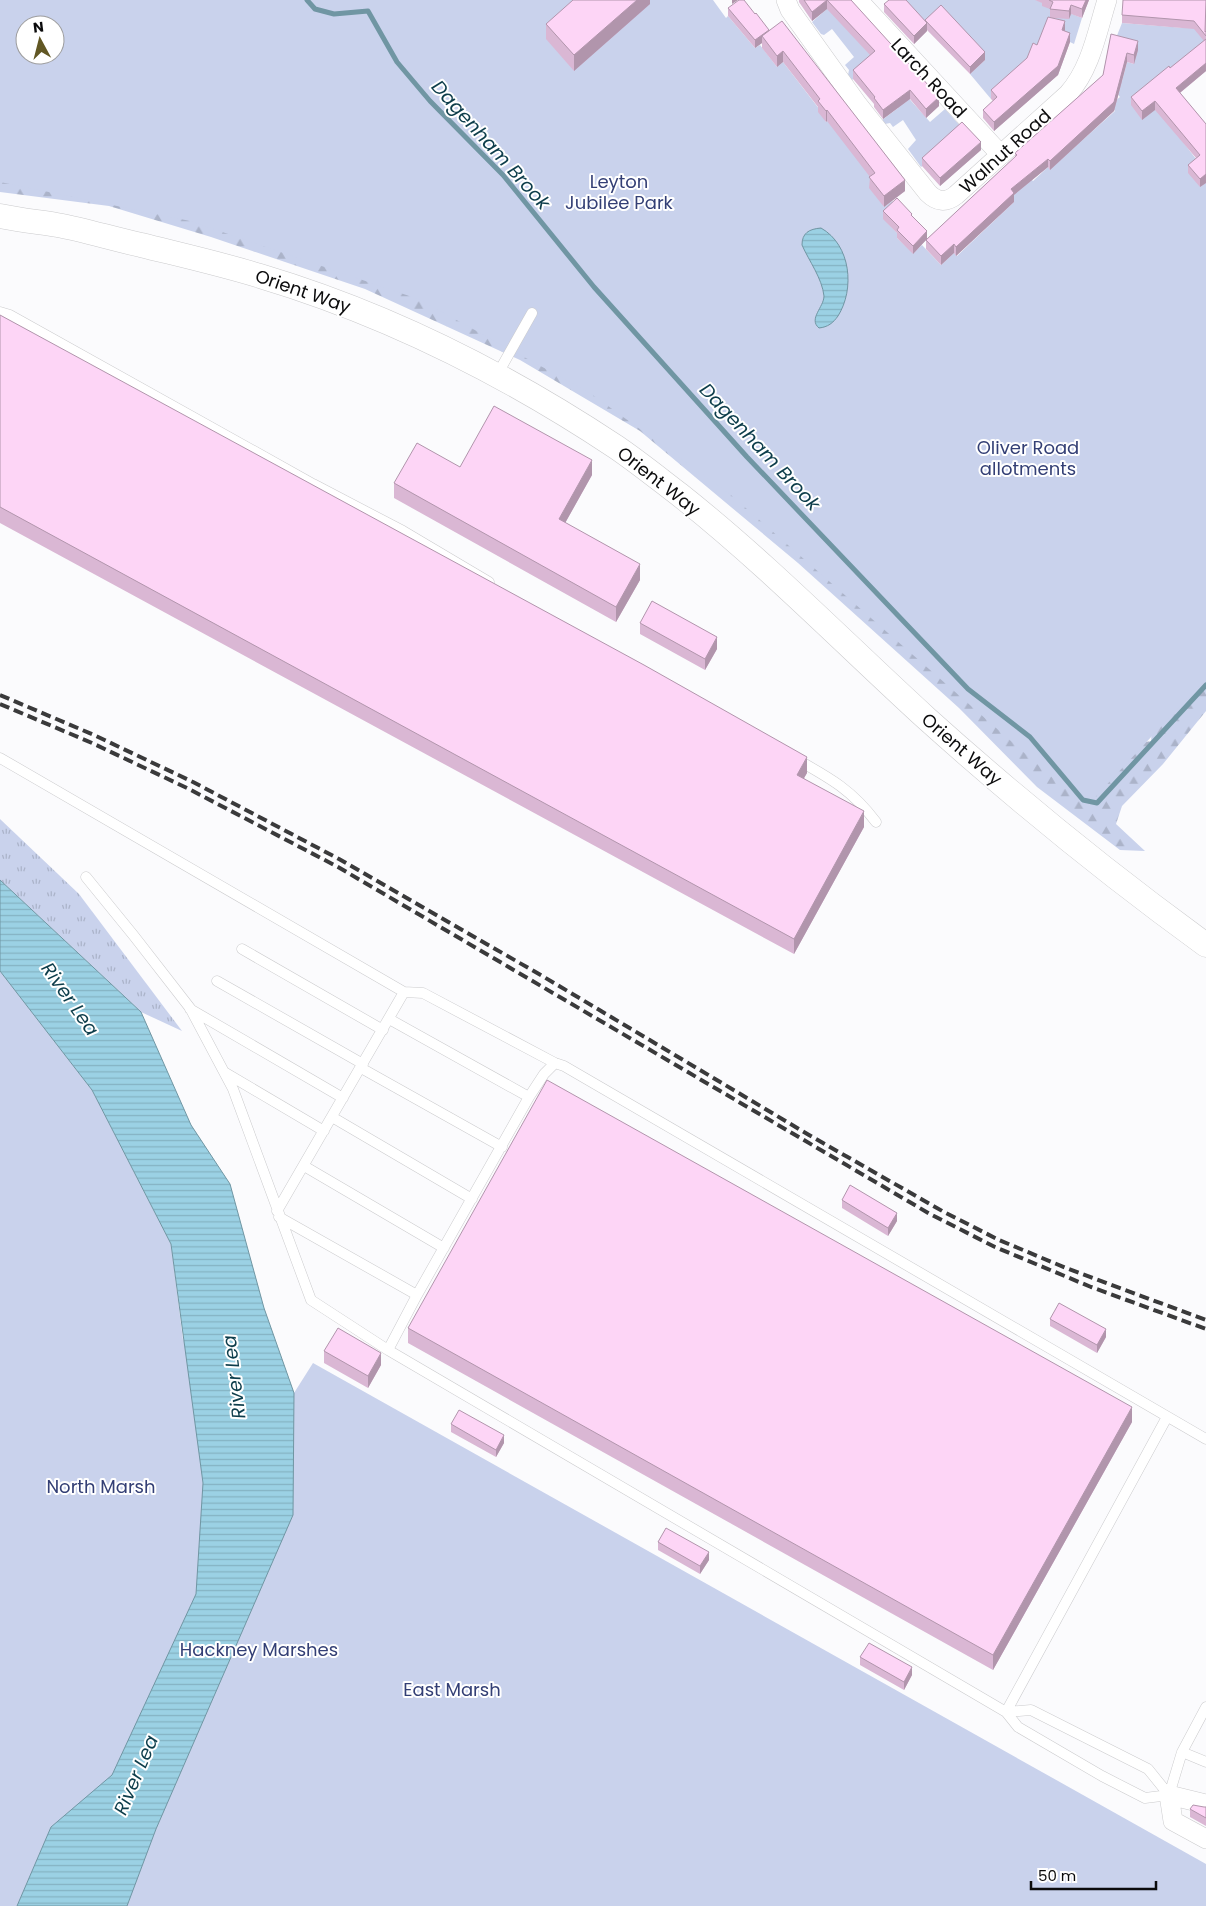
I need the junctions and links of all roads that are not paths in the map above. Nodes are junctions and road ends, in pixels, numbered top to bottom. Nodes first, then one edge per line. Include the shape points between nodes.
1 (786, 0) edge
2 (858, 0) edge
3 (1106, 0) edge
4 (1001, 155) junction
5 (0, 216) edge
6 (0, 312) edge
7 (532, 313) dead end
8 (497, 375) junction
9 (496, 585) edge
10 (783, 752) edge
11 (0, 758) edge
12 (876, 822) dead end
13 (86, 878) dead end
14 (1206, 945) edge
15 (242, 949) dead end
16 (217, 980) dead end
17 (404, 992) junction
18 (190, 1008) junction
19 (389, 1018) junction
20 (382, 1030) junction
21 (555, 1063) junction
22 (362, 1066) junction
23 (224, 1072) junction
24 (530, 1097) junction
25 (343, 1098) junction
26 (332, 1117) junction
27 (324, 1131) junction
28 (502, 1147) junction
29 (304, 1166) junction
30 (472, 1199) junction
31 (278, 1214) junction
32 (444, 1248) junction
33 (417, 1295) junction
34 (388, 1350) junction
35 (1167, 1417) junction
36 (1206, 1439) edge
37 (1206, 1708) edge
38 (1006, 1712) junction
39 (1182, 1752) junction
40 (1206, 1762) edge
41 (1169, 1795) junction
42 (1206, 1804) edge
43 (1206, 1839) edge

1 - 4 street, Walnut Road via 858,106 932,197 944,201 951,199
2 - 4 street, Larch Road
3 - 4 street, Walnut Road via 1088,62 1076,84
5 - 8 street, Orient Way via 57,225 261,276 360,310
6 - 9 lane
7 - 8 lane
8 - 14 street, Orient Way via 620,449 699,510 1062,836
10 - 12 lane via 833,779 850,792
11 - 17 lane
13 - 18 lane
15 - 20 lane
16 - 22 lane
17 - 19 lane
17 - 21 lane via 423,993
18 - 23 lane
18 - 25 lane
19 - 20 lane
19 - 24 lane
20 - 22 lane
21 - 24 lane
21 - 35 lane
22 - 25 lane
22 - 28 lane
23 - 27 lane
23 - 31 lane
24 - 28 lane
25 - 26 lane
26 - 27 lane
26 - 30 lane
27 - 29 lane
28 - 30 lane
29 - 31 lane
29 - 32 lane
30 - 32 lane
31 - 33 lane
31 - 34 lane via 312,1300
32 - 33 lane
33 - 34 lane
34 - 38 lane
35 - 36 lane
35 - 38 lane
37 - 39 lane
38 - 41 lane via 1018,1727 1145,1798
38 - 41 lane via 1031,1710 1148,1768
39 - 40 lane
39 - 41 lane
41 - 42 street
41 - 43 street via 1173,1821

